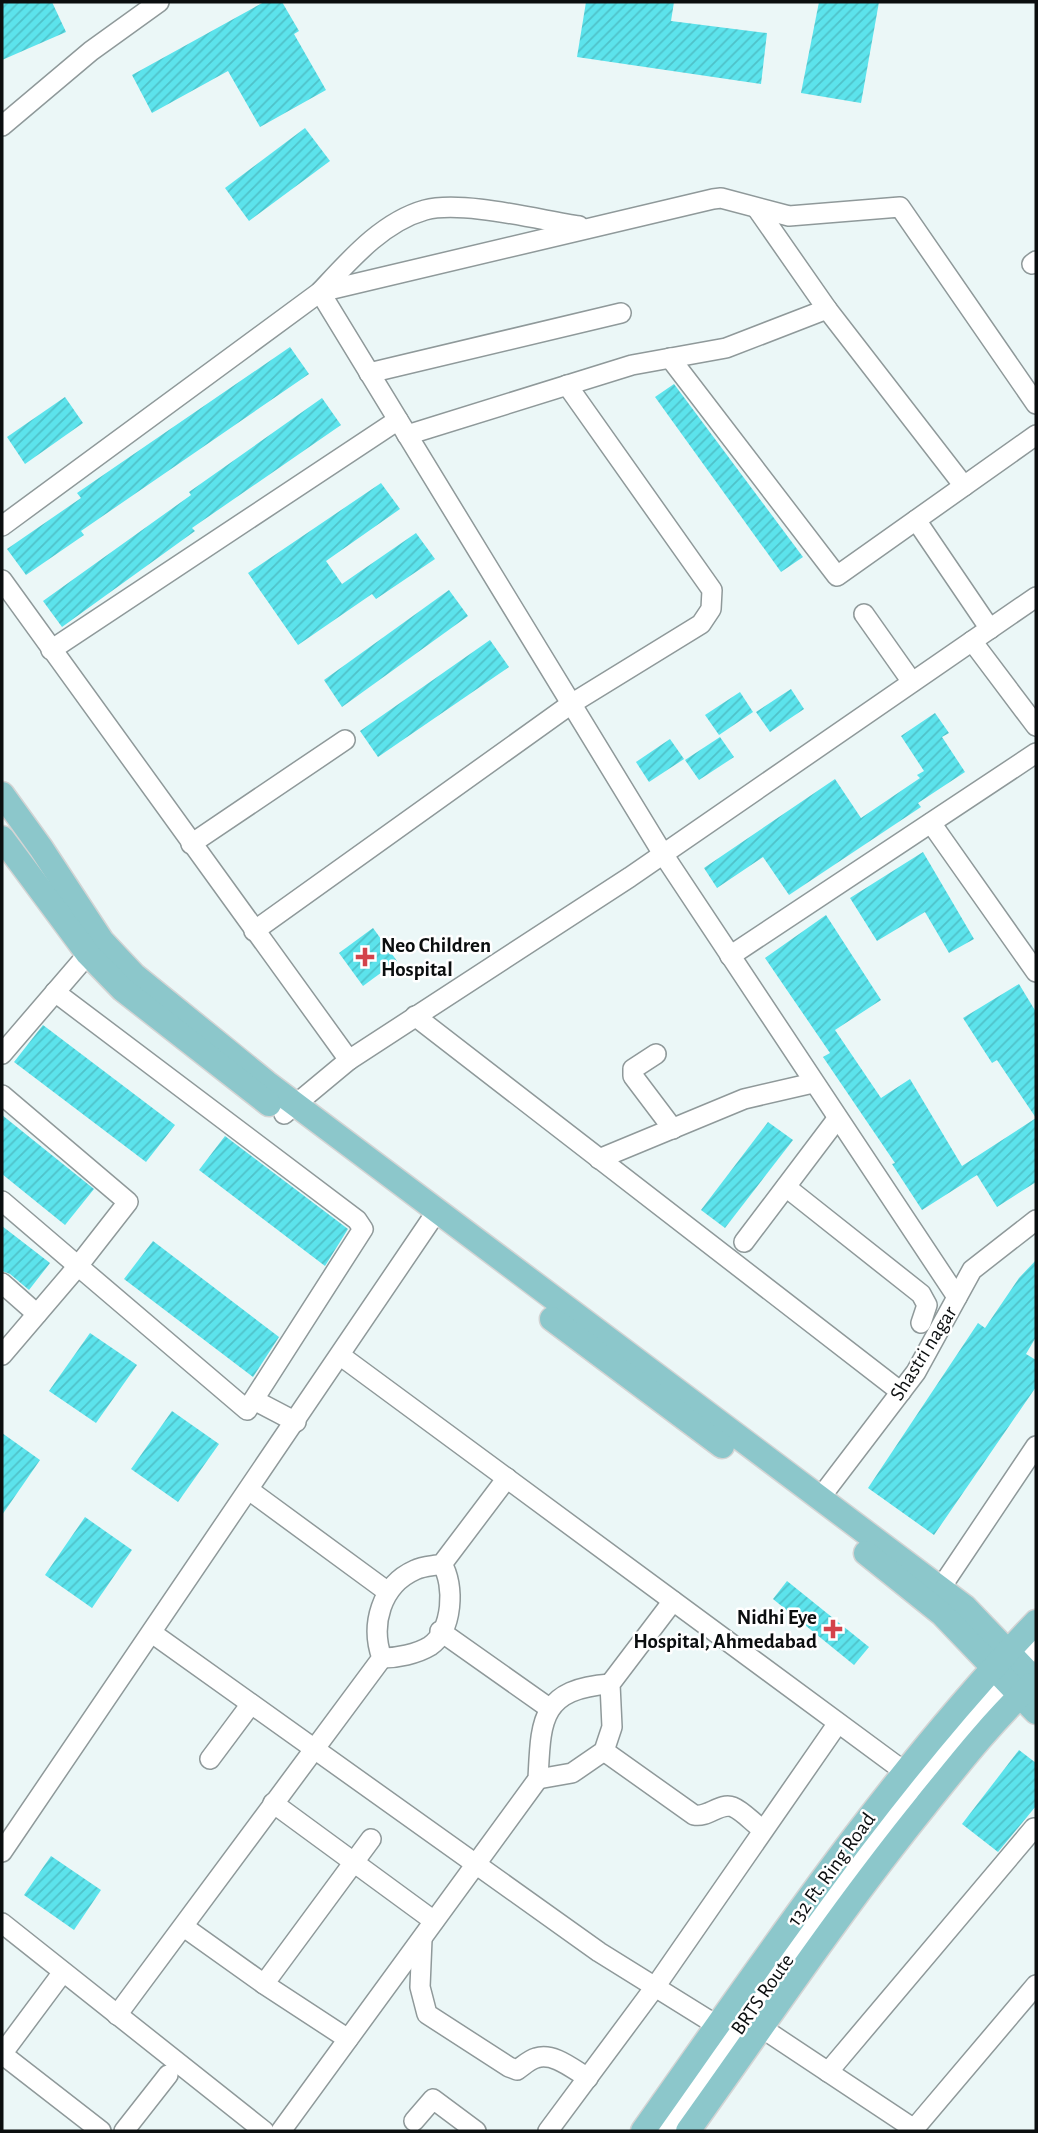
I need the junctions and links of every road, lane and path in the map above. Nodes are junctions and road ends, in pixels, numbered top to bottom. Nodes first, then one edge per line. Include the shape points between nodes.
1 (159, 2) edge
2 (2, 126) edge
3 (758, 210) junction
4 (590, 228) junction
5 (320, 292) junction
6 (827, 309) junction
7 (621, 313) dead end
8 (670, 358) junction
9 (369, 373) junction
10 (567, 385) junction
11 (1036, 404) edge
12 (402, 427) junction
13 (1036, 435) edge
14 (964, 486) junction
15 (916, 520) junction
16 (2, 526) edge
17 (2, 580) edge
18 (1036, 597) edge
19 (864, 614) dead end
20 (990, 629) junction
21 (972, 641) junction
22 (51, 650) junction
23 (912, 682) junction
24 (571, 704) junction
25 (1036, 726) edge
26 (345, 740) dead end
27 (1036, 753) edge
28 (2, 794) edge
29 (930, 823) junction
30 (2, 838) edge
31 (191, 844) junction
32 (663, 854) junction
33 (254, 931) junction
34 (88, 954) junction
35 (730, 956) junction
36 (1036, 972) edge
37 (55, 992) junction
38 (415, 1016) junction
39 (5, 1046) edge
40 (656, 1054) dead end
41 (349, 1060) junction
42 (813, 1083) junction
43 (2, 1096) edge
44 (289, 1109) junction
45 (837, 1119) junction
46 (673, 1129) junction
47 (599, 1159) junction
48 (786, 1186) junction
49 (2, 1201) edge
50 (434, 1218) junction
51 (1036, 1220) edge
52 (744, 1242) dead end
53 (78, 1266) junction
54 (2, 1283) edge
55 (957, 1297) junction
56 (37, 1314) junction
57 (921, 1323) dead end
58 (2, 1355) edge
59 (341, 1356) junction
60 (901, 1392) junction
61 (254, 1400) junction
62 (296, 1422) junction
63 (1036, 1446) edge
64 (507, 1478) junction
65 (249, 1490) junction
66 (820, 1498) junction
67 (442, 1564) junction
68 (940, 1589) junction
69 (388, 1592) junction
70 (673, 1601) junction
71 (1036, 1622) edge
72 (440, 1631) junction
73 (152, 1633) junction
74 (1036, 1642) edge
75 (382, 1658) junction
76 (1023, 1676) edge
77 (610, 1684) junction
78 (251, 1704) junction
79 (550, 1708) junction
80 (838, 1723) junction
81 (315, 1749) junction
82 (604, 1751) junction
83 (210, 1759) dead end
84 (905, 1772) junction
85 (538, 1779) junction
86 (273, 1803) junction
87 (1034, 1828) dead end
88 (762, 1829) junction
89 (371, 1839) dead end
90 (2, 1852) edge
91 (355, 1860) junction
92 (475, 1864) junction
93 (434, 1921) junction
94 (2, 1923) edge
95 (184, 1927) junction
96 (422, 1939) junction
97 (62, 1972) junction
98 (264, 1984) junction
99 (1036, 1985) edge
100 (655, 1987) junction
101 (117, 2015) junction
102 (718, 2026) junction
103 (762, 2028) junction
104 (348, 2039) junction
105 (2, 2054) edge
106 (828, 2072) junction
107 (168, 2075) dead end
108 (588, 2078) junction
109 (414, 2122) dead end
110 (101, 2131) edge
111 (124, 2131) edge
112 (264, 2131) edge
113 (281, 2131) edge
114 (476, 2131) edge
115 (548, 2131) edge
116 (643, 2131) edge
117 (666, 2131) edge
118 (688, 2131) edge

1 - 2 street via 90,51
3 - 4 street via 721,198
3 - 6 street
3 - 11 street via 789,216 893,207 905,211
4 - 5 street
4 - 5 street via 461,208 425,210 398,222 360,249
5 - 9 street
5 - 16 street
6 - 8 street via 726,348
6 - 14 street
7 - 9 street
8 - 10 street
8 - 15 street via 837,576
9 - 12 street
10 - 12 street
10 - 24 street via 712,590 711,609 701,624
12 - 22 street
12 - 24 street
13 - 14 street
14 - 15 street
15 - 20 street
17 - 22 street
18 - 20 street
19 - 23 street
20 - 21 street
21 - 23 street
21 - 25 street
22 - 31 street
23 - 32 street
24 - 32 street
24 - 33 street
26 - 31 street
27 - 29 street
28 - 44 main road via 102,942
29 - 35 street
29 - 36 street
30 - 34 main road
31 - 33 street
32 - 35 street
32 - 38 street
33 - 41 street
34 - 37 street
34 - 44 main road via 122,989 227,1074
35 - 42 street
37 - 39 street
37 - 61 street via 357,1220 363,1230
38 - 41 street
38 - 47 street
40 - 46 street via 638,1063 633,1076
41 - 44 street
42 - 45 street
42 - 46 street via 744,1099
43 - 53 street via 128,1202
44 - 50 main road
45 - 48 street
45 - 55 street
46 - 47 street
47 - 60 street
48 - 52 street
48 - 57 street via 921,1294 927,1305
49 - 53 street
50 - 59 street
50 - 66 main road
50 - 76 main road
51 - 55 street, Shastri nagar via 972,1270
53 - 56 street
53 - 61 street via 247,1410
54 - 56 street
55 - 60 street, Shastri nagar
56 - 58 street
59 - 62 street
59 - 64 street
60 - 66 street, Shastri nagar
61 - 62 street
62 - 65 street
63 - 68 street
64 - 67 street
64 - 70 street
65 - 69 street
65 - 73 street
66 - 68 main road
67 - 69 street via 414,1570
67 - 72 street via 449,1574 450,1614
68 - 76 main road via 965,1607
69 - 75 street via 379,1613 376,1642
70 - 77 street
70 - 80 street
71 - 76 main road, 132 Ft. Ring Road
72 - 75 street via 431,1645 397,1658
72 - 79 street
73 - 78 street
73 - 90 street
74 - 76 street, BRTS Route
75 - 81 street
76 - 84 main road, 132 Ft. Ring Road
76 - 103 main road, 132 Ft. Ring Road via 992,1724 882,1859
76 - 117 street, BRTS Route via 917,1781 845,1875
77 - 79 street via 590,1685
77 - 82 street via 612,1727
78 - 81 street
78 - 83 street
79 - 85 street via 542,1721
80 - 84 street
80 - 88 street
81 - 86 street
81 - 92 street
82 - 85 street via 572,1773
82 - 88 street via 694,1815 733,1807
84 - 102 main road, 132 Ft. Ring Road via 814,1887
85 - 92 street
86 - 91 street
86 - 95 street
87 - 106 street
88 - 100 street
89 - 91 street
91 - 93 street
91 - 98 street
92 - 93 street
92 - 100 street
93 - 96 street
94 - 97 street
95 - 98 street
95 - 101 street
96 - 104 street
96 - 108 street via 420,1987 427,2014 509,2067 517,2070 546,2058
97 - 101 street
97 - 105 street
98 - 104 street
99 - 106 street via 914,2129
100 - 102 street
100 - 108 street
101 - 112 street
102 - 116 main road, 132 Ft. Ring Road
103 - 106 street
103 - 118 main road, 132 Ft. Ring Road
104 - 113 street
105 - 110 street
107 - 111 street
108 - 115 street
109 - 114 street via 433,2099

